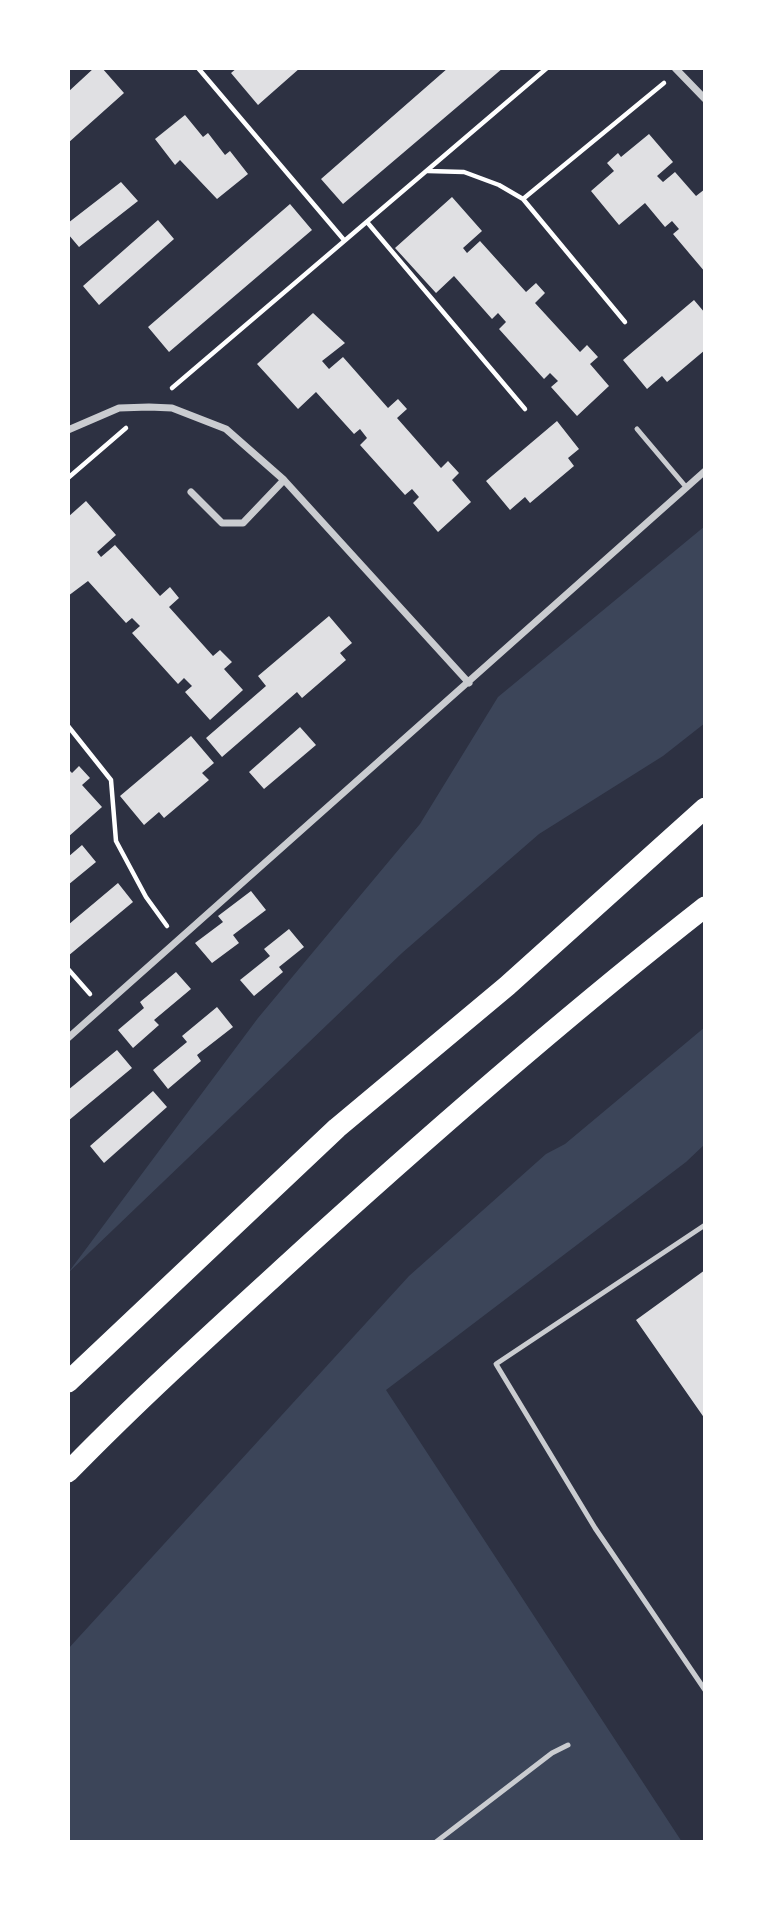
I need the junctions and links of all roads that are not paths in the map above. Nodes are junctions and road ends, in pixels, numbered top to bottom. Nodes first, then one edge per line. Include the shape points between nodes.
1 (676, 70) edge
2 (705, 99) edge
3 (637, 429) dead end
4 (68, 430) edge
5 (705, 471) edge
6 (284, 480) junction
7 (687, 487) junction
8 (191, 492) dead end
9 (469, 683) junction
10 (705, 807) edge
11 (705, 907) edge
12 (68, 1038) edge
13 (705, 1225) edge
14 (68, 1382) edge
15 (68, 1472) edge
16 (705, 1690) edge
17 (568, 1745) dead end
18 (436, 1842) edge

1 - 2 street
3 - 7 lane
4 - 6 street via 119,408 172,408 226,429
5 - 7 street
6 - 8 street via 243,523 222,523
6 - 9 street
7 - 9 street
9 - 12 street
10 - 14 highway via 508,986 337,1128
11 - 15 highway via 586,1001 374,1186 144,1394
13 - 16 lane via 496,1364 595,1528
17 - 18 lane

